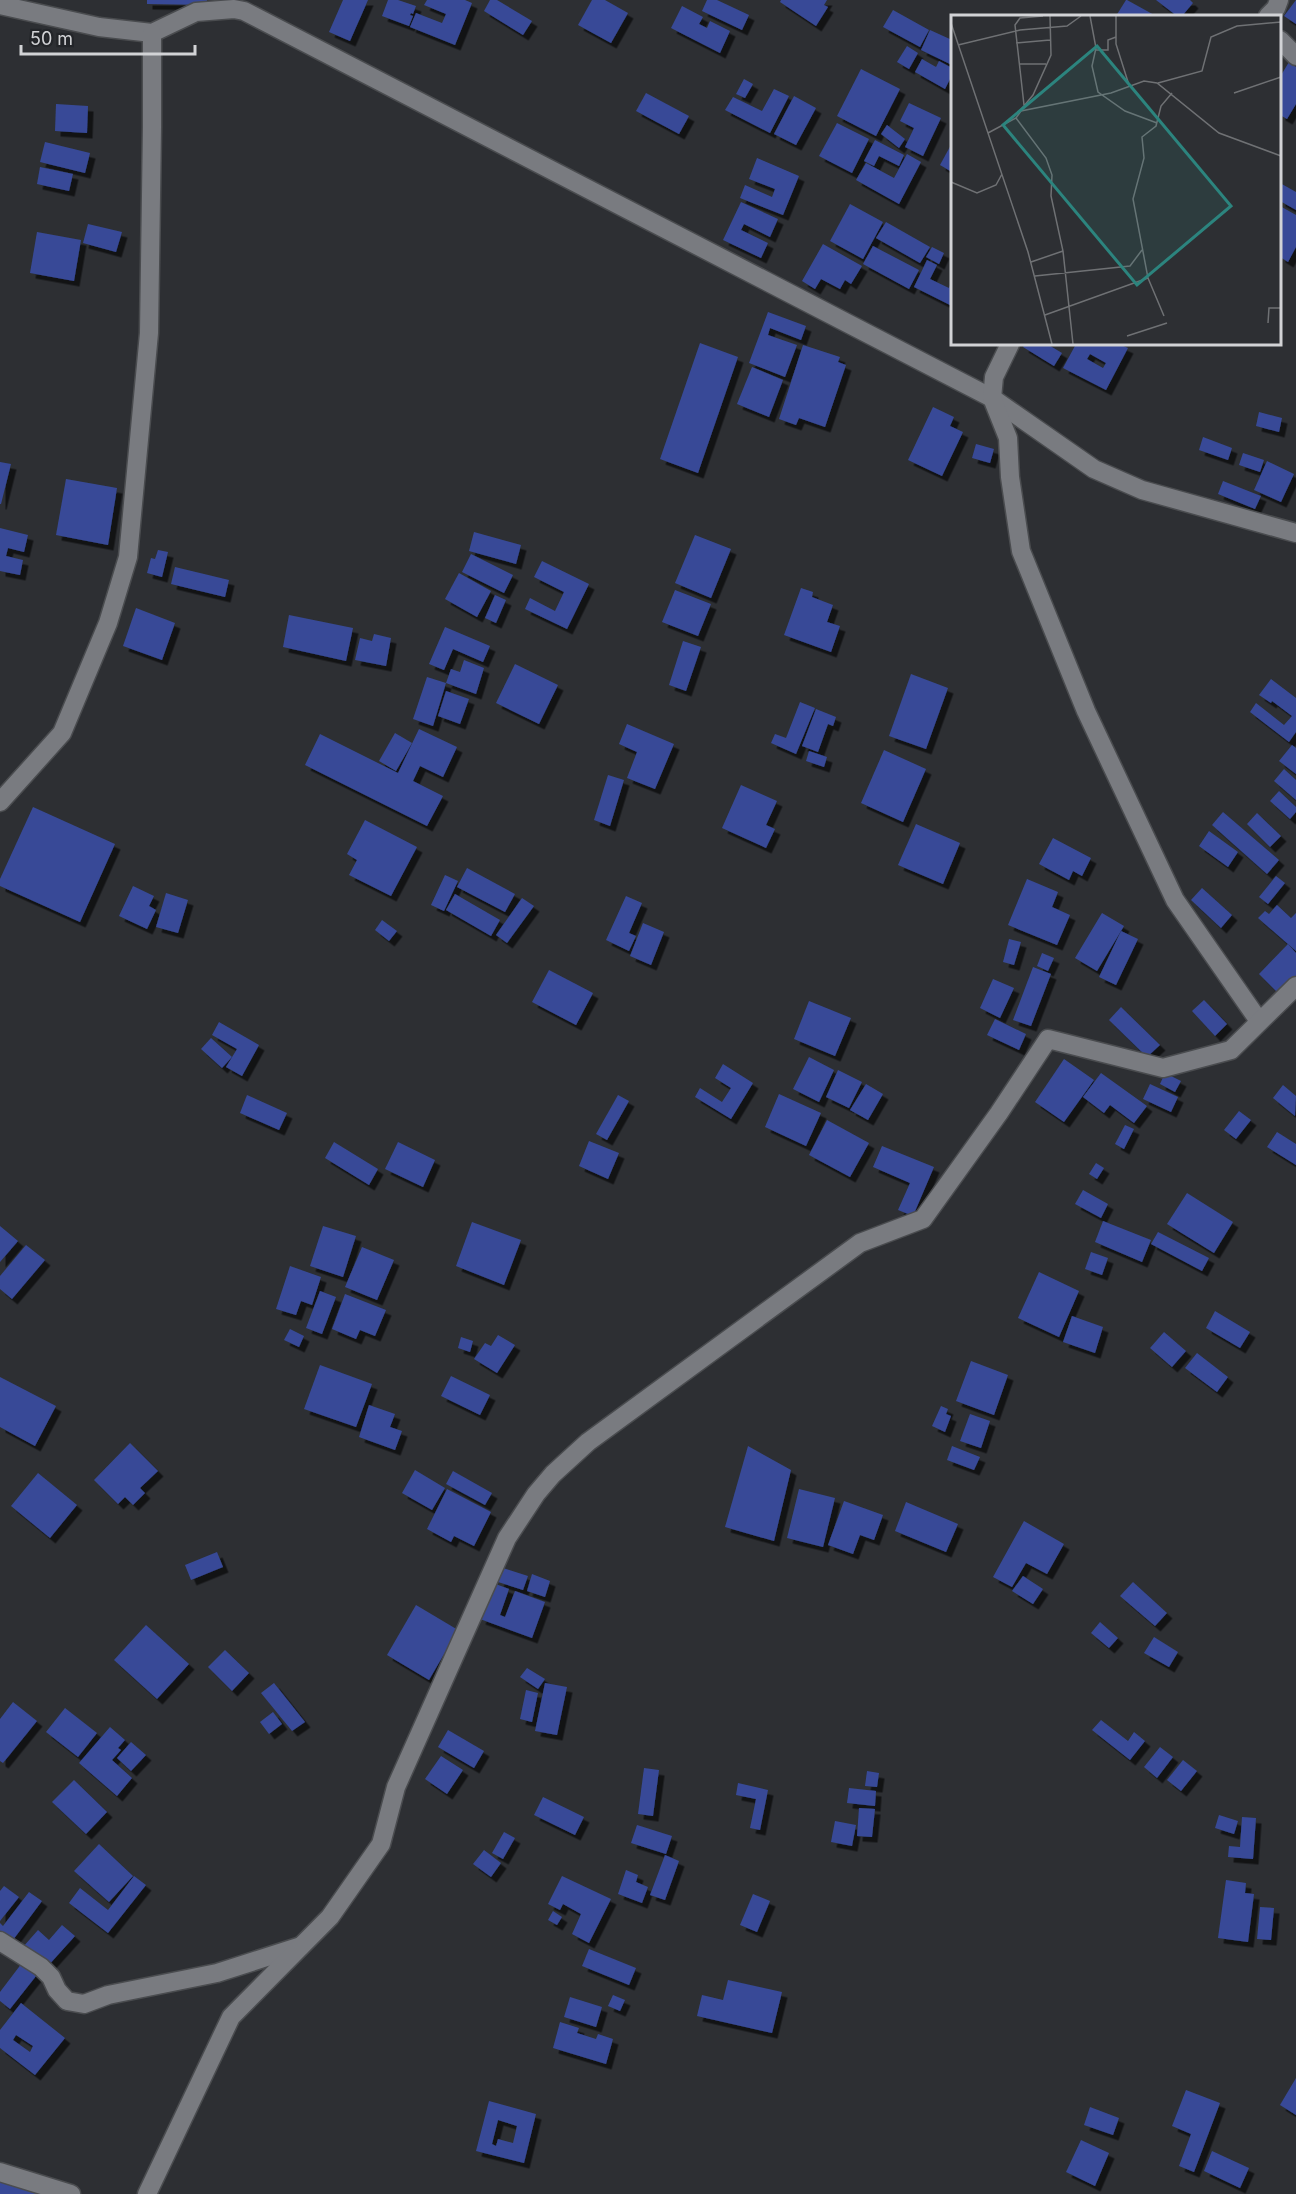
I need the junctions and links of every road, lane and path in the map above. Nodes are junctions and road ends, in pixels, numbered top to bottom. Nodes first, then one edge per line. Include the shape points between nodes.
1 (247, 0) edge
2 (1279, 0) edge
3 (0, 4) edge
4 (215, 10) junction
5 (1269, 15) edge
6 (152, 33) junction
7 (1281, 41) edge
8 (1296, 56) edge
9 (1010, 345) edge
10 (992, 398) junction
11 (1296, 533) edge
12 (0, 802) edge
13 (1296, 986) edge
14 (1259, 1021) junction
15 (0, 1941) edge
16 (304, 1944) junction
17 (0, 2172) edge
18 (71, 2194) edge
19 (147, 2194) edge

1 - 4 street
2 - 5 street
3 - 6 street via 99,27
4 - 6 street via 196,12
4 - 10 street via 244,11
6 - 12 street via 149,333 128,557 108,623 62,733
7 - 8 street
9 - 10 street via 994,377
10 - 11 street via 1094,469 1142,490
10 - 14 street via 1008,438 1021,551 1086,711 1175,900
13 - 14 street
14 - 16 street via 1232,1050 1162,1068 1048,1039 922,1219 860,1243 588,1442 553,1474 507,1538 396,1787 381,1844 330,1917
15 - 16 street via 41,1967 67,2001 84,2004 108,1995 217,1973
16 - 19 street via 231,2017
17 - 18 street

